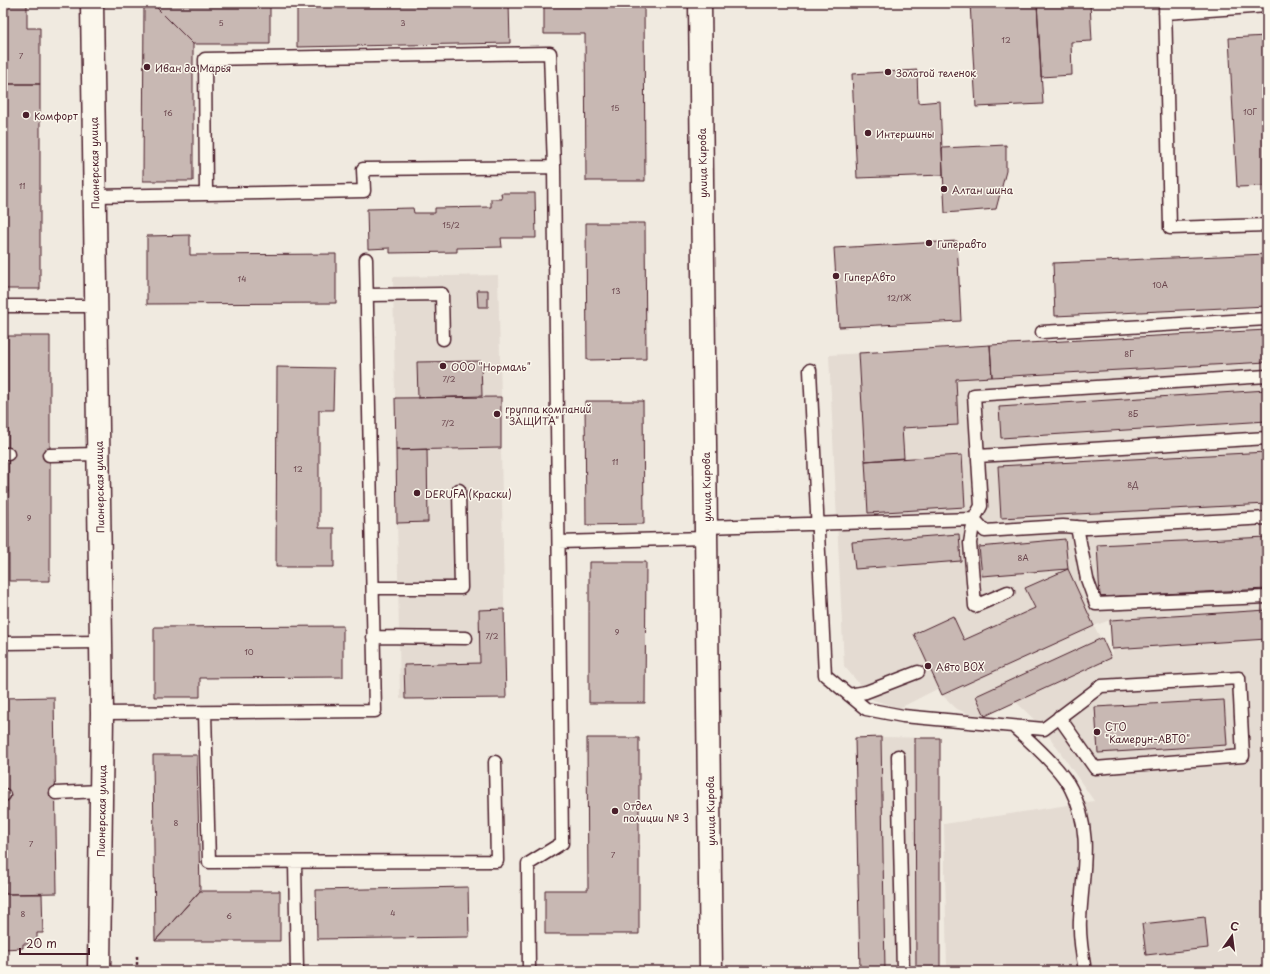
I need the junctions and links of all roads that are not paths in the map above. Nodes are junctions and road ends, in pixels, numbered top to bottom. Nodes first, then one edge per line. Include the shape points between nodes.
1 (92, 3) edge
2 (700, 3) edge
3 (1267, 6) edge
4 (1165, 8) edge
5 (554, 167) junction
6 (206, 194) junction
7 (95, 196) junction
8 (1267, 225) edge
9 (366, 259) dead end
10 (368, 295) junction
11 (3, 306) edge
12 (96, 306) junction
13 (1267, 320) edge
14 (1042, 332) dead end
15 (443, 339) dead end
16 (810, 370) dead end
17 (1267, 376) edge
18 (1267, 438) edge
19 (98, 454) junction
20 (49, 455) dead end
21 (978, 456) junction
22 (459, 490) dead end
23 (1267, 518) edge
24 (974, 519) junction
25 (817, 524) junction
26 (1077, 527) junction
27 (706, 532) junction
28 (559, 542) junction
29 (373, 588) junction
30 (1008, 592) dead end
31 (1267, 597) edge
32 (374, 637) junction
33 (466, 638) dead end
34 (101, 642) junction
35 (3, 643) edge
36 (918, 672) dead end
37 (849, 695) junction
38 (102, 713) junction
39 (205, 713) junction
40 (1059, 717) junction
41 (1014, 727) junction
42 (898, 756) dead end
43 (495, 762) dead end
44 (101, 791) junction
45 (56, 792) dead end
46 (295, 863) junction
47 (99, 971) edge
48 (297, 971) edge
49 (529, 971) edge
50 (711, 971) edge
51 (903, 971) edge
52 (1085, 971) edge

1 - 7 street, Пионерская улица
2 - 27 street, улица Кирова
3 - 4 lane
4 - 8 lane via 1170,228
5 - 6 lane via 363,169 364,190
5 - 6 lane via 550,53 205,59
5 - 28 lane
6 - 7 lane
7 - 12 street, Пионерская улица
9 - 10 lane
10 - 15 lane via 442,294
10 - 29 lane
11 - 12 lane
12 - 19 street, Пионерская улица
13 - 14 lane
16 - 25 lane
17 - 21 lane via 974,395
18 - 21 lane
19 - 20 lane
19 - 34 street, Пионерская улица
21 - 24 lane via 981,506
22 - 29 lane via 461,588
23 - 26 lane
24 - 25 lane
24 - 26 lane via 985,531
24 - 30 lane via 970,543 975,606
25 - 27 lane
25 - 37 lane via 825,675
26 - 31 lane via 1087,579 1096,604
27 - 28 lane
27 - 50 street, улица Кирова
28 - 49 lane via 562,843 528,864
29 - 32 lane
32 - 33 lane
32 - 39 lane via 374,711
34 - 35 lane
34 - 38 street, Пионерская улица
36 - 37 lane via 866,692
37 - 41 lane via 866,709
38 - 39 lane
38 - 44 street, Пионерская улица
39 - 46 lane via 209,862
40 - 40 lane via 1101,686 1239,678 1243,756 1095,768
40 - 41 lane via 1044,729
41 - 52 lane via 1033,744 1071,788 1081,816 1086,835 1080,921
42 - 51 lane
43 - 46 lane via 497,861
44 - 45 lane
44 - 47 street, Пионерская улица
46 - 48 lane

